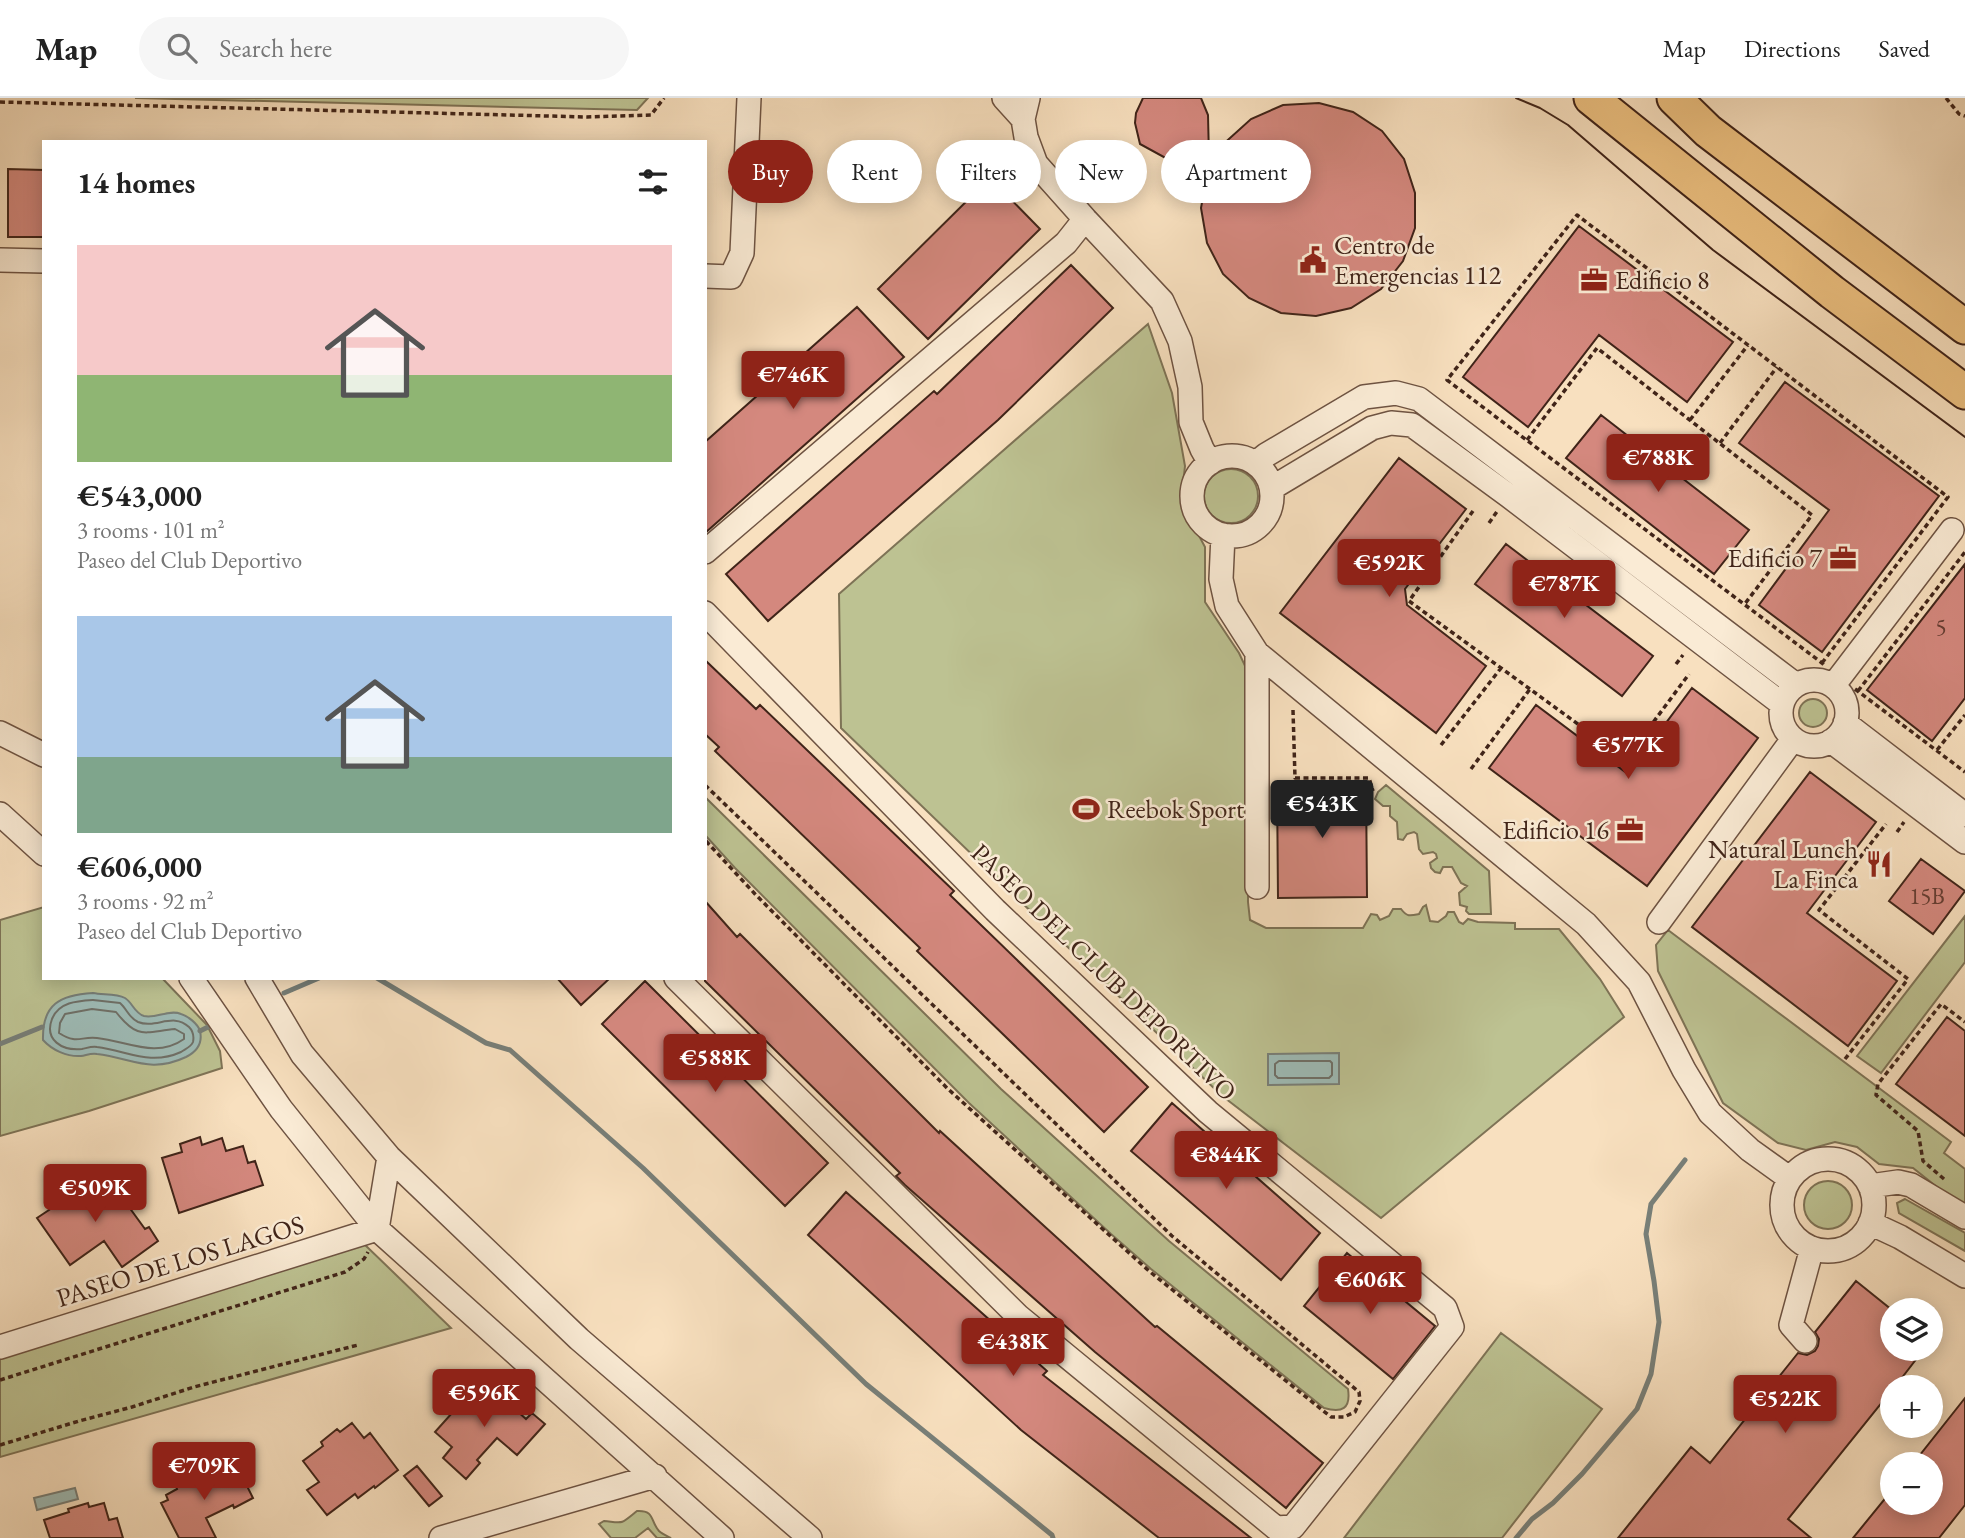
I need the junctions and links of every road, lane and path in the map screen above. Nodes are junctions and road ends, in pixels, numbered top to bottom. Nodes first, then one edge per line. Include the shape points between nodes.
1 (664, 98) edge
2 (749, 98) edge
3 (1004, 98) edge
4 (1591, 98) edge
5 (1674, 98) edge
6 (1946, 98) edge
7 (0, 102) edge
8 (1026, 108) edge
9 (1965, 116) edge
10 (1078, 228) junction
11 (0, 260) edge
12 (42, 261) edge
13 (707, 276) edge
14 (1965, 327) edge
15 (1748, 345) junction
16 (1777, 367) junction
17 (1965, 392) edge
18 (1690, 420) junction
19 (1527, 440) junction
20 (1720, 443) junction
21 (1210, 463) junction
22 (1256, 463) junction
23 (1272, 488) junction
24 (1473, 511) dead end
25 (1952, 530) dead end
26 (1223, 535) junction
27 (707, 550) edge
28 (1965, 552) edge
29 (1744, 605) junction
30 (707, 615) edge
31 (1257, 653) junction
32 (1501, 668) junction
33 (1689, 674) dead end
34 (1832, 676) junction
35 (1294, 684) junction
36 (1796, 685) junction
37 (1530, 689) junction
38 (1858, 691) junction
39 (1782, 704) junction
40 (1965, 715) edge
41 (1846, 723) junction
42 (0, 733) edge
43 (1793, 739) junction
44 (1831, 741) junction
45 (1441, 745) dead end
46 (1937, 751) junction
47 (42, 754) edge
48 (1471, 769) dead end
49 (1965, 772) edge
50 (707, 787) edge
51 (1373, 791) dead end
52 (0, 814) edge
53 (1965, 815) edge
54 (1886, 824) dead end
55 (707, 842) edge
56 (1965, 842) edge
57 (42, 852) edge
58 (1257, 887) dead end
59 (1659, 922) dead end
60 (192, 980) edge
61 (258, 980) edge
62 (678, 980) edge
63 (1965, 1022) edge
64 (1846, 1059) dead end
65 (389, 1157) junction
66 (1789, 1178) junction
67 (1870, 1186) junction
68 (1942, 1191) dead end
69 (1965, 1217) edge
70 (1870, 1223) junction
71 (374, 1237) junction
72 (1812, 1248) junction
73 (1965, 1276) edge
74 (1805, 1341) dead end
75 (358, 1345) dead end
76 (0, 1347) edge
77 (0, 1380) edge
78 (0, 1445) edge
79 (655, 1476) junction
80 (441, 1538) edge
81 (722, 1538) edge
82 (810, 1538) edge

1 - 7 path via 651,115 587,117
2 - 13 street via 742,253 732,276
3 - 8 street
4 - 17 highway via 1832,292
5 - 14 highway via 1708,131
6 - 9 path
8 - 10 street via 1026,137 1036,164
10 - 21 street via 1162,301 1180,341 1190,387 1191,422
10 - 27 street
11 - 12 street
15 - 16 path
15 - 18 path
15 - 19 path via 1577,215 1447,380
16 - 20 path
16 - 34 path via 1948,497
18 - 19 path via 1597,348
18 - 20 path
19 - 29 path
20 - 29 path via 1811,515
21 - 22 street via 1233,456
21 - 26 street via 1200,472 1192,496 1201,521
22 - 23 street
22 - 36 street via 1364,397 1396,393 1419,399
23 - 26 street via 1268,514 1260,525 1237,536
23 - 39 street via 1372,428 1391,423 1412,425
24 - 32 path via 1409,601
25 - 34 street
26 - 31 street via 1221,579 1227,606
28 - 38 path
29 - 34 path
30 - 62 street, PASEO DEL CLUB DEPORTIVO via 995,910 1208,1112 1446,1308 1452,1327 1293,1527 1276,1528 1018,1317
31 - 35 street
31 - 58 street
32 - 37 path
32 - 45 path
33 - 37 path via 1626,759
34 - 36 street via 1824,682
34 - 38 path
34 - 41 street via 1845,703
35 - 51 path via 1295,781 1369,778
35 - 66 street via 1586,924 1639,982 1710,1113
36 - 39 street
37 - 48 path
38 - 46 path
39 - 43 street via 1782,723
40 - 46 path
41 - 44 street
41 - 53 street
42 - 47 street
43 - 44 street via 1812,746
43 - 59 street
44 - 56 street
46 - 49 path
50 - 55 path via 1172,1236 1359,1392 1355,1412 1331,1417 1149,1271 948,1090
52 - 57 street
54 - 64 path via 1819,910 1908,979
60 - 71 street
61 - 65 street via 302,1054
63 - 68 path via 1941,1004 1878,1084 1876,1095 1918,1131 1923,1161 1944,1179
65 - 71 street
65 - 82 street via 579,1339
66 - 67 street via 1811,1161 1825,1158 1852,1165
66 - 72 street via 1783,1191 1783,1219 1790,1232
67 - 69 street via 1911,1185
67 - 70 street via 1874,1211
70 - 72 street via 1852,1244 1826,1251
70 - 73 street
71 - 76 street, PASEO DE LOS LAGOS
71 - 77 path via 364,1259 345,1272
71 - 79 street
72 - 74 street via 1791,1325
75 - 78 path via 194,1387
79 - 80 street
79 - 81 street

